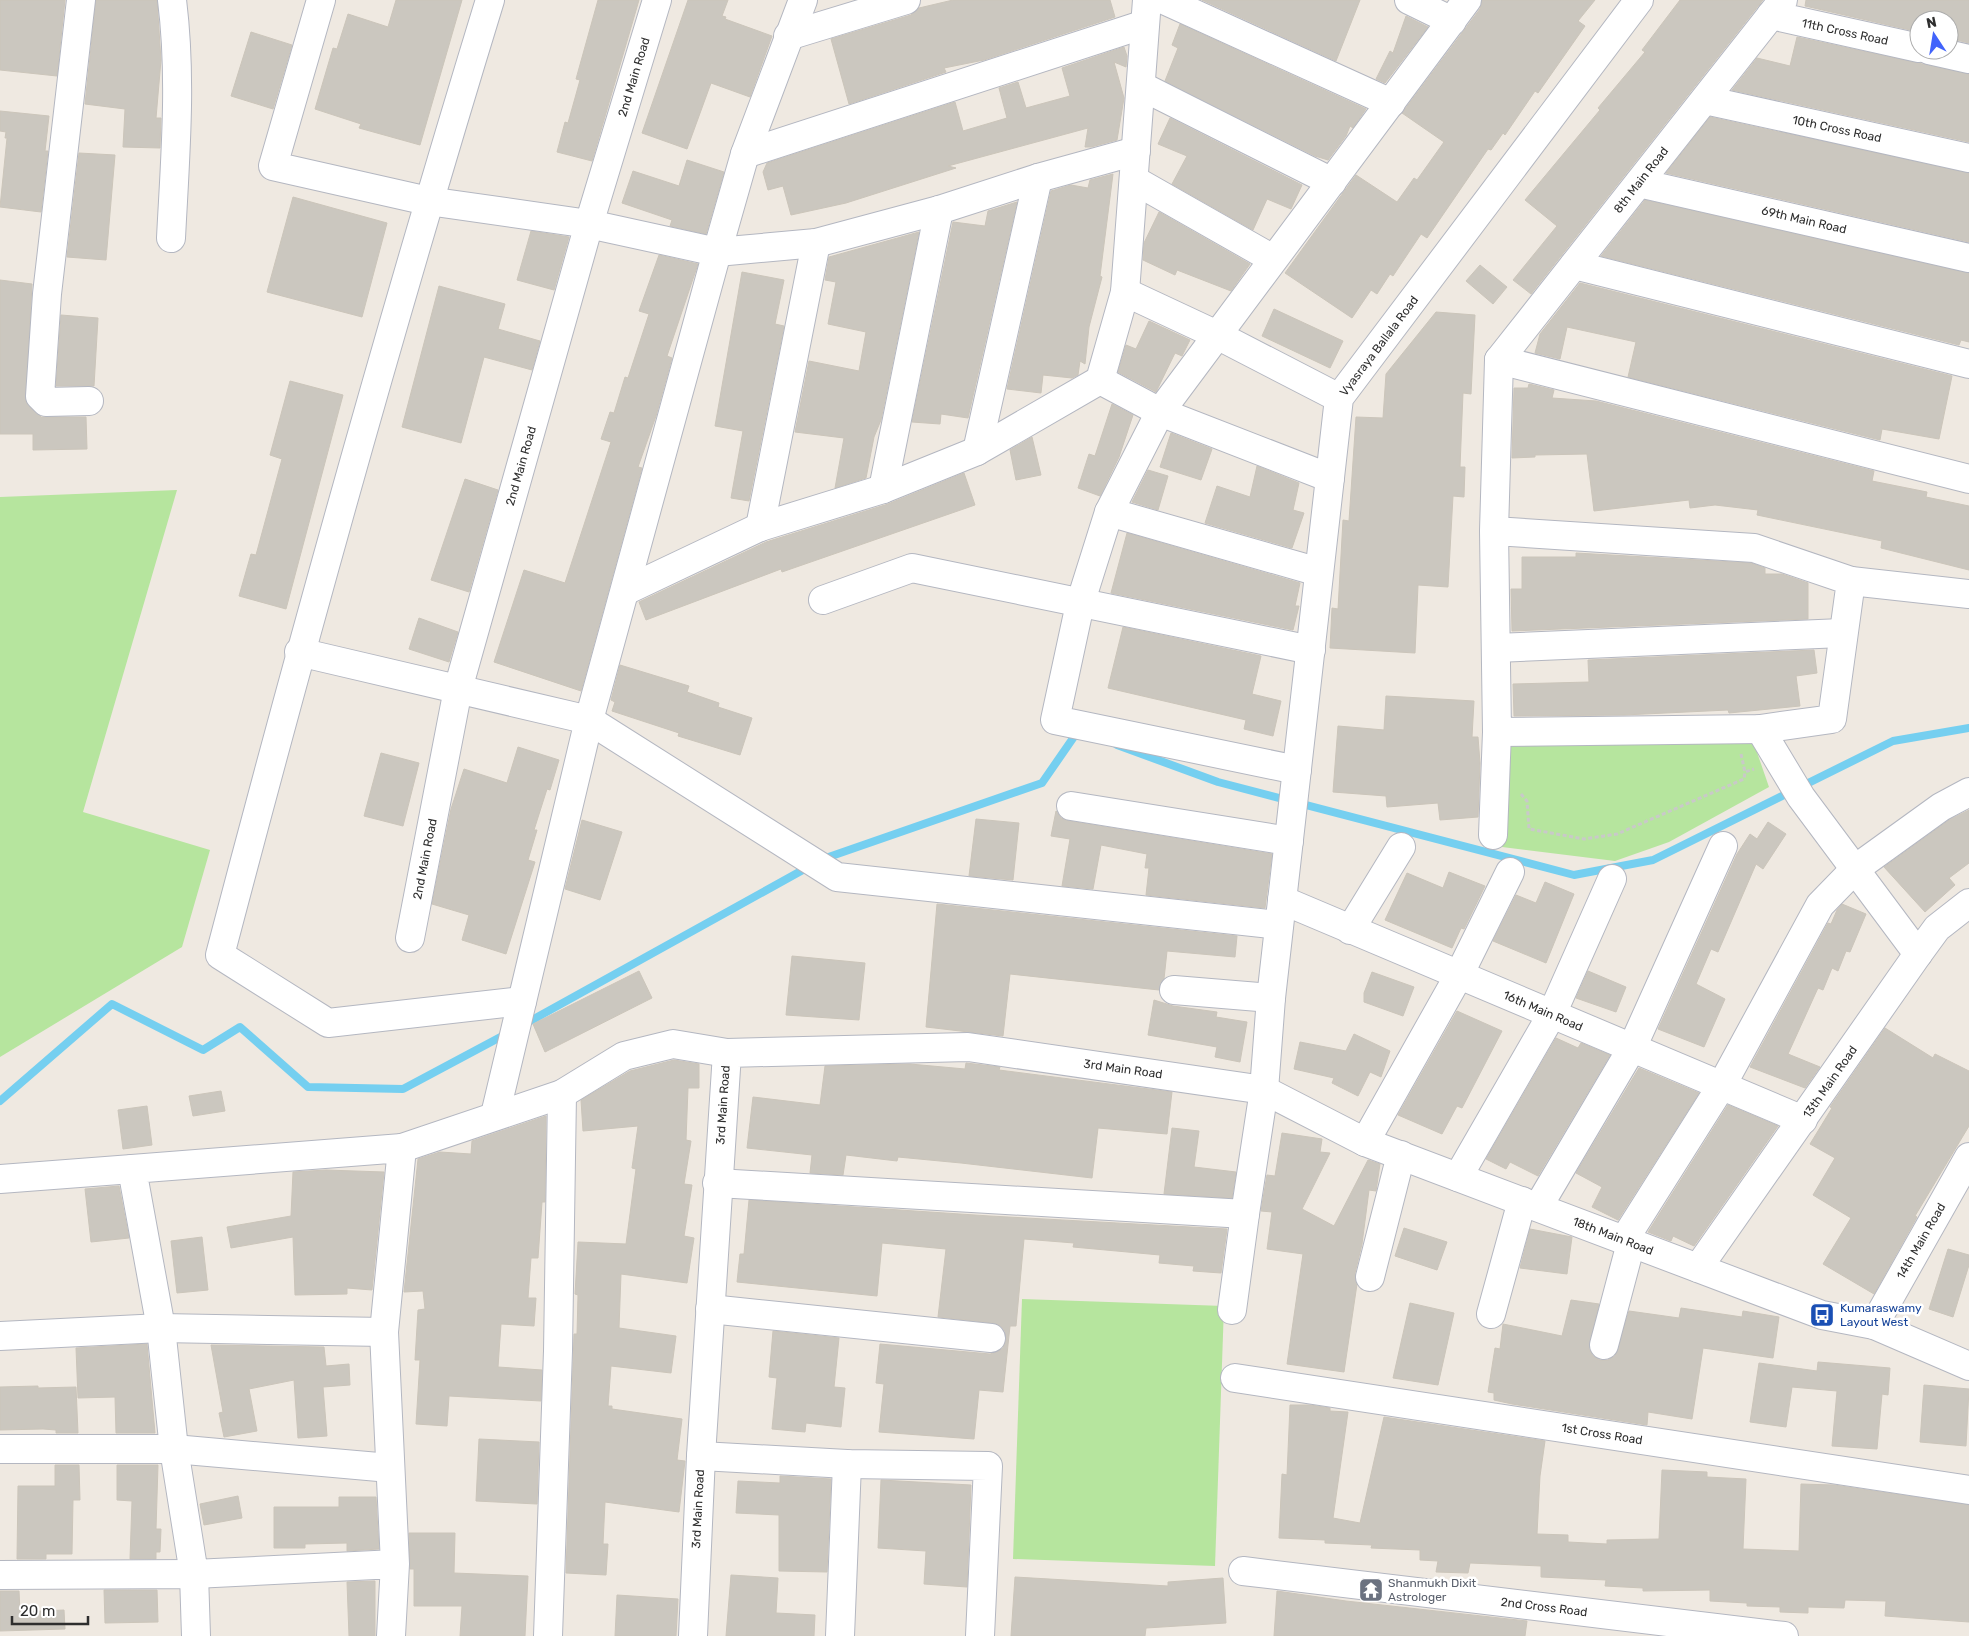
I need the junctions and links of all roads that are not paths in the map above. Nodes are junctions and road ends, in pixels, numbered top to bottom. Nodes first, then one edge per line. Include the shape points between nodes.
1 (82, 0) edge
2 (172, 0) edge
3 (321, 0) edge
4 (490, 0) edge
5 (657, 0) edge
6 (803, 0) edge
7 (906, 0) edge
8 (1164, 0) edge
9 (1409, 0) edge
10 (1640, 0) edge
11 (1777, 8) edge
12 (1460, 10) edge
13 (1146, 12) edge
14 (788, 36) junction
15 (1909, 45) edge
16 (1141, 86) junction
17 (1704, 100) junction
18 (1391, 103) junction
19 (1136, 151) junction
20 (745, 154) junction
21 (1969, 158) edge
22 (1038, 178) junction
23 (1134, 180) junction
24 (1332, 182) junction
25 (1639, 183) junction
26 (428, 201) junction
27 (939, 210) junction
28 (588, 224) junction
29 (171, 238) dead end
30 (816, 243) junction
31 (717, 252) junction
32 (1969, 258) edge
33 (1273, 259) junction
34 (1574, 265) junction
35 (1125, 292) junction
36 (1217, 335) junction
37 (1499, 360) junction
38 (1969, 364) edge
39 (1100, 380) junction
40 (1339, 398) junction
41 (89, 401) dead end
42 (1160, 412) junction
43 (978, 451) junction
44 (1330, 478) junction
45 (1969, 479) edge
46 (883, 489) junction
47 (1108, 512) junction
48 (760, 527) junction
49 (1494, 531) junction
50 (1319, 572) junction
51 (1851, 581) junction
52 (625, 591) junction
53 (1969, 594) edge
54 (823, 600) dead end
55 (1080, 604) junction
56 (1842, 633) junction
57 (1496, 648) junction
58 (1311, 650) junction
59 (300, 652) junction
60 (458, 689) junction
61 (589, 720) junction
62 (1760, 729) junction
63 (1497, 732) junction
64 (1296, 782) junction
65 (1969, 792) edge
66 (1070, 806) dead end
67 (1290, 832) junction
68 (1493, 835) dead end
69 (1722, 846) dead end
70 (1401, 847) dead end
71 (1855, 869) junction
72 (1510, 872) dead end
73 (1612, 879) dead end
74 (1969, 902) edge
75 (1281, 913) junction
76 (1350, 930) junction
77 (410, 938) dead end
78 (1918, 954) junction
79 (1459, 975) junction
80 (1174, 990) dead end
81 (1271, 998) junction
82 (520, 1008) junction
83 (1552, 1014) junction
84 (1632, 1048) junction
85 (727, 1053) junction
86 (1722, 1085) junction
87 (1264, 1090) junction
88 (562, 1094) junction
89 (495, 1115) junction
90 (1803, 1120) junction
91 (1365, 1142) junction
92 (402, 1148) junction
93 (1401, 1155) junction
94 (1969, 1157) edge
95 (132, 1169) junction
96 (1458, 1177) junction
97 (0, 1178) edge
98 (717, 1183) junction
99 (1530, 1204) junction
100 (1245, 1214) junction
101 (1628, 1241) junction
102 (1698, 1268) junction
103 (1370, 1276) dead end
104 (710, 1309) junction
105 (1232, 1310) dead end
106 (1491, 1314) dead end
107 (1874, 1325) junction
108 (161, 1328) junction
109 (384, 1332) junction
110 (0, 1336) edge
111 (992, 1338) dead end
112 (1604, 1346) dead end
113 (1969, 1366) edge
114 (1234, 1378) dead end
115 (0, 1449) edge
116 (174, 1449) junction
117 (700, 1456) junction
118 (847, 1464) junction
119 (390, 1468) junction
120 (1969, 1490) edge
121 (395, 1564) junction
122 (1243, 1571) dead end
123 (194, 1574) junction
124 (0, 1575) edge
125 (196, 1636) edge
126 (391, 1636) edge
127 (548, 1636) edge
128 (694, 1636) edge
129 (840, 1636) edge
130 (980, 1636) edge
131 (1784, 1636) edge

1 - 41 street via 47,294 40,396 46,402
2 - 29 street via 178,44 178,80
3 - 26 street via 273,166
4 - 26 street
5 - 28 street, 2nd Main Road
6 - 14 street
7 - 14 street
8 - 18 street
9 - 12 street
10 - 40 street, Vyasraya Ballala Road
11 - 15 street, 11th Cross Road
11 - 17 street, 8th Main Road
12 - 18 street
13 - 16 street
13 - 20 street
14 - 20 street
16 - 19 street
16 - 24 street
17 - 21 street, 10th Cross Road
17 - 25 street, 8th Main Road
18 - 24 street
19 - 22 street
19 - 23 street
20 - 31 street
22 - 27 street
22 - 43 street
23 - 33 street
23 - 35 street
24 - 33 street
25 - 32 street, 69th Main Road
25 - 34 street, 8th Main Road
26 - 28 street
26 - 59 street
27 - 30 street
27 - 46 street
28 - 31 street
28 - 60 street, 2nd Main Road
30 - 31 street
30 - 48 street
31 - 52 street
33 - 36 street
34 - 37 street, 8th Main Road
34 - 38 street
35 - 36 street
35 - 39 street
36 - 40 street
36 - 42 street
37 - 45 street
37 - 49 street
39 - 42 street
39 - 43 street
40 - 44 street, Vyasraya Ballala Road
42 - 44 street
42 - 47 street
43 - 46 street
44 - 50 street, Vyasraya Ballala Road
46 - 48 street
47 - 50 street
47 - 55 street
48 - 52 street
49 - 51 street via 1754,548
49 - 57 street
50 - 58 street, Vyasraya Ballala Road
51 - 53 street
51 - 56 street
52 - 61 street
54 - 55 street via 912,568
55 - 58 street
55 - 64 street via 1055,720
56 - 57 street
56 - 62 street via 1832,719
57 - 63 street
58 - 64 street, Vyasraya Ballala Road
59 - 60 street
59 - 82 street via 220,955 328,1023
60 - 61 street
60 - 77 street, 2nd Main Road
61 - 75 street, 16th Main Road via 837,877
61 - 82 street
62 - 63 street
62 - 71 street via 1789,778
63 - 68 street
64 - 67 street, Vyasraya Ballala Road
65 - 71 street via 1941,807
66 - 67 street
67 - 75 street, Vyasraya Ballala Road
69 - 84 street
70 - 76 street
71 - 78 street
71 - 86 street via 1820,906
72 - 79 street
73 - 83 street
74 - 78 street, 13th Main Road via 1938,928
75 - 76 street, 16th Main Road
75 - 81 street, Vyasraya Ballala Road
76 - 79 street, 16th Main Road
78 - 90 street, 13th Main Road
79 - 83 street, 16th Main Road
79 - 91 street
80 - 81 street
81 - 87 street, Vyasraya Ballala Road
82 - 89 street
83 - 84 street, 16th Main Road
83 - 96 street
84 - 86 street, 16th Main Road
84 - 99 street
85 - 87 street, 3rd Main Road via 968,1047
85 - 88 street via 674,1044 624,1056
85 - 98 street, 3rd Main Road
86 - 90 street, 16th Main Road
86 - 101 street
87 - 91 street, 18th Main Road
87 - 100 street, Vyasraya Ballala Road
88 - 89 street
88 - 127 street via 558,1360
89 - 92 street
90 - 102 street, 13th Main Road
91 - 93 street, 18th Main Road
92 - 95 street
92 - 109 street
93 - 96 street, 18th Main Road
93 - 103 street
94 - 107 street, 14th Main Road
95 - 97 street
95 - 108 street
96 - 99 street, 18th Main Road
98 - 100 street
98 - 104 street, 3rd Main Road
99 - 101 street, 18th Main Road
99 - 106 street
100 - 105 street, Vyasraya Ballala Road
101 - 102 street, 18th Main Road
101 - 112 street
102 - 107 street, 18th Main Road via 1822,1315
104 - 111 street
104 - 117 street, 3rd Main Road
107 - 113 street, 18th Main Road
108 - 109 street
108 - 110 street
108 - 116 street
109 - 119 street
114 - 120 street, 1st Cross Road
115 - 116 street
116 - 119 street
116 - 123 street
117 - 118 street
117 - 128 street, 3rd Main Road
118 - 129 street
118 - 130 street via 988,1466
119 - 121 street
121 - 123 street
121 - 126 street
122 - 131 street, 2nd Cross Road
123 - 124 street
123 - 125 street

